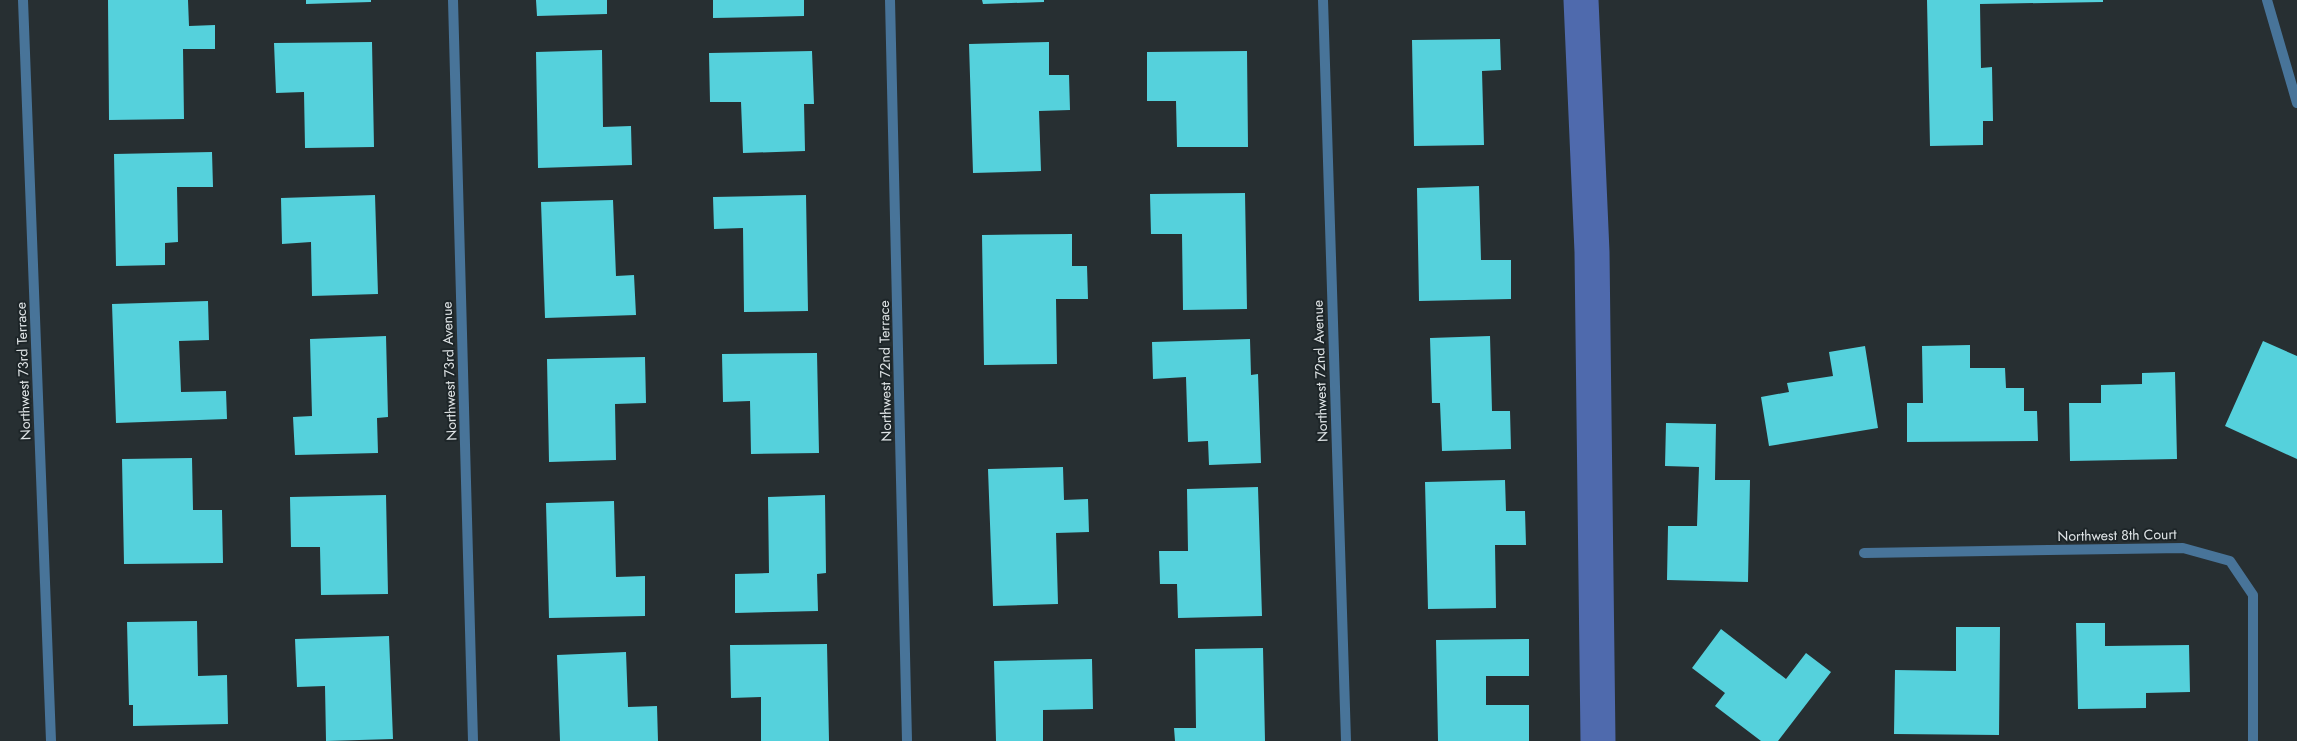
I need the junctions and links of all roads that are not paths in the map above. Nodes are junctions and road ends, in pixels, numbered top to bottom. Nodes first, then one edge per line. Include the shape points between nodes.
1 (23, 0) edge
2 (453, 0) edge
3 (890, 0) edge
4 (1323, 0) edge
5 (2267, 0) edge
6 (2297, 103) edge
7 (1864, 553) dead end
8 (51, 741) edge
9 (473, 741) edge
10 (907, 741) edge
11 (1346, 741) edge
12 (2253, 741) edge

1 - 8 street, Northwest 73rd Terrace
2 - 9 street, Northwest 73rd Avenue
3 - 10 street, Northwest 72nd Terrace
4 - 11 street, Northwest 72nd Avenue
5 - 6 street
7 - 12 street, Northwest 8th Court via 2183,548 2230,561 2253,595

